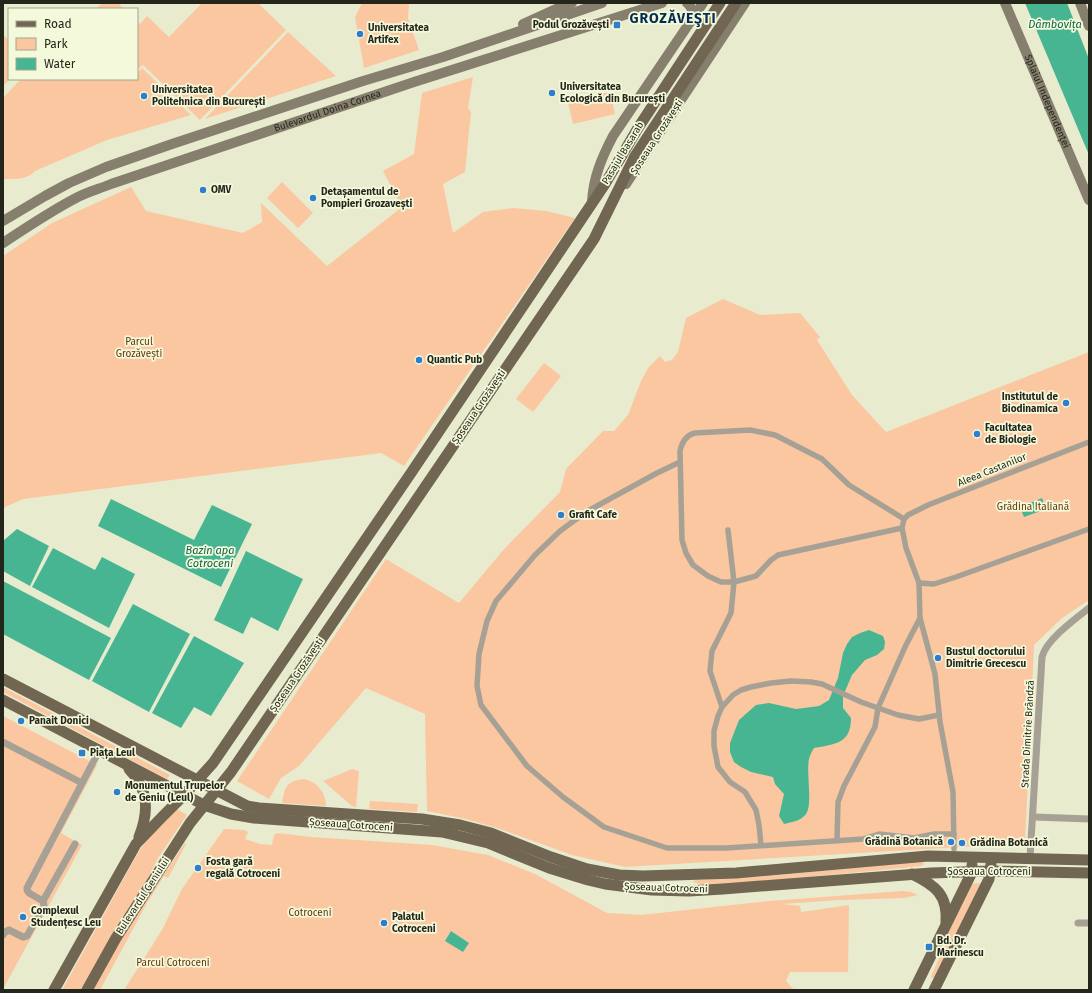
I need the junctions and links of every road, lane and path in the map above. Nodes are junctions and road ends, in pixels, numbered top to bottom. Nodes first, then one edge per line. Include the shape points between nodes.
1 (572, 3) edge
2 (602, 3) edge
3 (662, 3) edge
4 (687, 3) edge
5 (703, 3) edge
6 (720, 3) edge
7 (736, 3) edge
8 (745, 3) edge
9 (1005, 3) edge
10 (1080, 3) edge
11 (692, 22) junction
12 (1089, 26) edge
13 (499, 38) junction
14 (1089, 200) edge
15 (592, 202) junction
16 (3, 221) edge
17 (594, 239) junction
18 (3, 243) edge
19 (1089, 442) edge
20 (680, 462) junction
21 (904, 520) junction
22 (902, 528) junction
23 (1089, 529) edge
24 (728, 530) dead end
25 (734, 582) junction
26 (919, 582) junction
27 (1089, 608) edge
28 (920, 618) junction
29 (3, 679) edge
30 (3, 700) edge
31 (722, 708) junction
32 (878, 708) junction
33 (940, 715) junction
34 (3, 742) edge
35 (99, 751) junction
36 (124, 764) junction
37 (198, 781) junction
38 (82, 783) junction
39 (216, 790) junction
40 (184, 795) junction
41 (204, 805) junction
42 (1034, 817) junction
43 (1089, 819) edge
44 (954, 834) junction
45 (836, 840) junction
46 (74, 844) dead end
47 (136, 844) junction
48 (761, 845) junction
49 (954, 849) dead end
50 (972, 857) junction
51 (992, 857) junction
52 (1030, 858) junction
53 (1089, 860) edge
54 (991, 871) junction
55 (972, 872) junction
56 (1089, 873) edge
57 (911, 874) junction
58 (43, 901) junction
59 (1078, 923) dead end
60 (1089, 923) edge
61 (946, 926) junction
62 (3, 935) edge
63 (54, 990) edge
64 (86, 990) edge
65 (914, 990) edge
66 (934, 990) edge

1 - 13 main road, Bulevardul Doina Cornea via 526,22
2 - 13 main road, Bulevardul Doina Cornea
3 - 18 main road, Bulevardul Doina Cornea via 414,82 111,184 78,197
4 - 11 main road via 693,12
5 - 11 main road, Șoseaua Grozăvești
6 - 15 main road, Pasajul Basarab
7 - 17 main road, Pasajul Basarab via 628,168
8 - 17 main road, Șoseaua Grozăvești via 644,156
9 - 14 main road, Splaiul Independenței
10 - 12 main road
11 - 15 main road, Șoseaua Grozăvești via 629,111 605,152 592,191
13 - 16 main road, Bulevardul Doina Cornea via 106,167 63,186
15 - 37 main road, Șoseaua Grozăvești via 388,506 213,763
17 - 39 main road, Șoseaua Grozăvești via 236,765
19 - 21 street, Aleea Castanilor via 928,505 908,515
20 - 21 street via 682,442 690,434 750,430 775,435 822,459 849,485
20 - 25 street via 682,540 686,553 693,565 708,576 721,582
20 - 48 street via 586,512 560,531 535,555 496,602 487,621 479,654 477,686 481,705 527,766 604,827 667,848
21 - 22 street
22 - 25 street via 778,555 756,576
22 - 26 street via 906,548
23 - 26 street via 956,578 934,584
24 - 25 street
25 - 31 street via 731,613 712,651 710,671
26 - 28 street
27 - 42 street, Strada Dimitrie Brândză via 1043,650
28 - 32 street via 904,647
28 - 33 street via 935,674
29 - 37 main road, Șoseaua Cotroceni
30 - 35 main road, Șoseaua Cotroceni
31 - 32 street via 734,695 751,686 791,681 822,684
31 - 48 street via 714,731 718,767 730,782 744,792 756,810
32 - 33 street via 919,719
32 - 45 street via 875,727 838,802
33 - 44 street via 953,792
34 - 38 street
35 - 36 main road, Șoseaua Cotroceni
35 - 38 street
36 - 40 main road, Șoseaua Cotroceni
36 - 47 main road via 139,782 145,800 145,820
37 - 39 main road, Șoseaua Cotroceni
37 - 40 main road
38 - 58 street via 27,888 29,894
39 - 41 main road, Șoseaua Grozăvești
39 - 50 main road, Șoseaua Cotroceni via 242,804 258,808 422,819 460,825 491,833 572,864 630,876 736,873 928,856
40 - 41 main road, Șoseaua Cotroceni
40 - 47 main road
41 - 57 main road, Șoseaua Cotroceni via 254,818 442,832 488,843 549,868 588,880 633,888 689,891
41 - 64 main road, Bulevardul Geniului via 129,918
42 - 43 street
42 - 52 street, Strada Dimitrie Brândză
44 - 45 street via 914,838 879,834 863,839
44 - 49 street
45 - 48 street
46 - 58 street
47 - 63 main road
50 - 51 main road, Șoseaua Cotroceni
50 - 55 main road
51 - 52 main road, Șoseaua Cotroceni
51 - 54 main road
52 - 53 main road, Șoseaua Cotroceni
54 - 55 main road, Șoseaua Cotroceni
54 - 56 main road, Șoseaua Cotroceni
54 - 66 main road
55 - 57 main road, Șoseaua Cotroceni
55 - 61 main road
57 - 61 main road via 928,882 940,895 947,912
58 - 62 street via 44,906 27,936 23,937 9,930
59 - 60 street
61 - 65 main road

